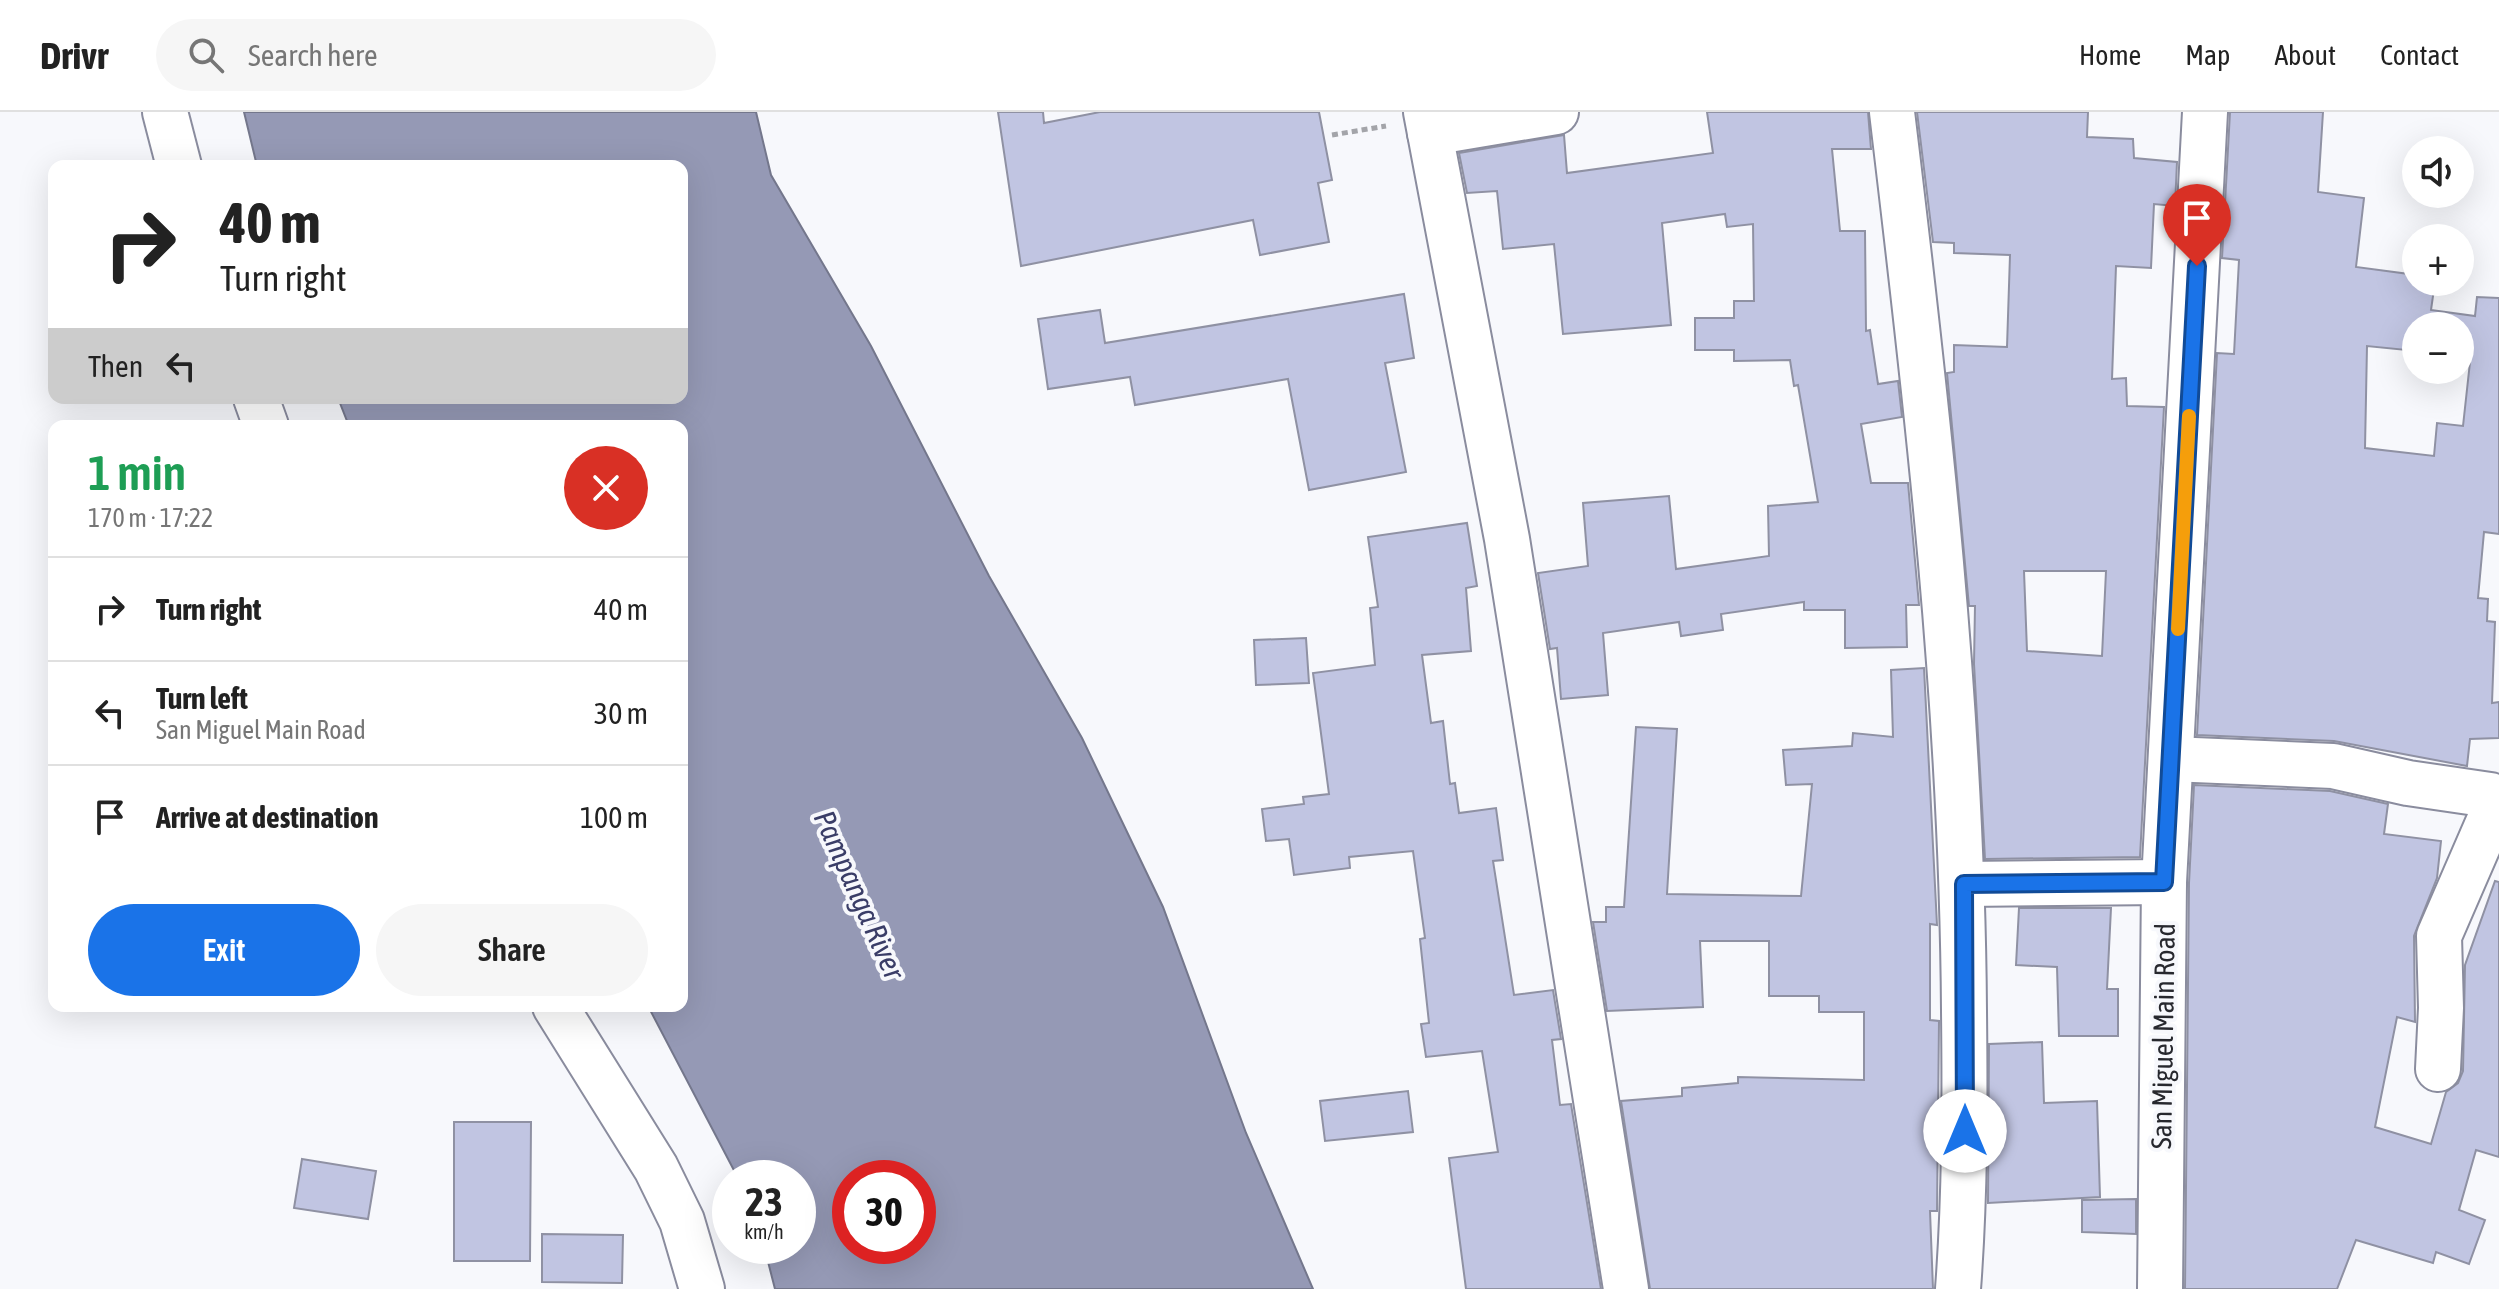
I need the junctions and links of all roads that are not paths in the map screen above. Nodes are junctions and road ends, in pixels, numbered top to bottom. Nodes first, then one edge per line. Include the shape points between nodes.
1 (165, 112) edge
2 (1556, 112) edge
3 (1892, 112) edge
4 (2205, 112) edge
5 (1428, 121) edge
6 (177, 160) edge
7 (2171, 759) junction
8 (2164, 882) junction
9 (1964, 884) junction
10 (559, 1012) edge
11 (2438, 1069) dead end
12 (702, 1289) edge
13 (1626, 1289) edge
14 (1958, 1289) edge
15 (2160, 1289) edge

1 - 6 street
2 - 5 street
3 - 9 street via 1948,614
4 - 7 street, San Miguel Main Road
5 - 13 street via 1507,539
7 - 8 street, San Miguel Main Road
7 - 11 street via 2333,766 2490,795 2495,807 2487,830 2439,936
8 - 9 street
8 - 15 street, San Miguel Main Road
9 - 14 street via 1966,1193
10 - 12 street via 656,1168 682,1221

